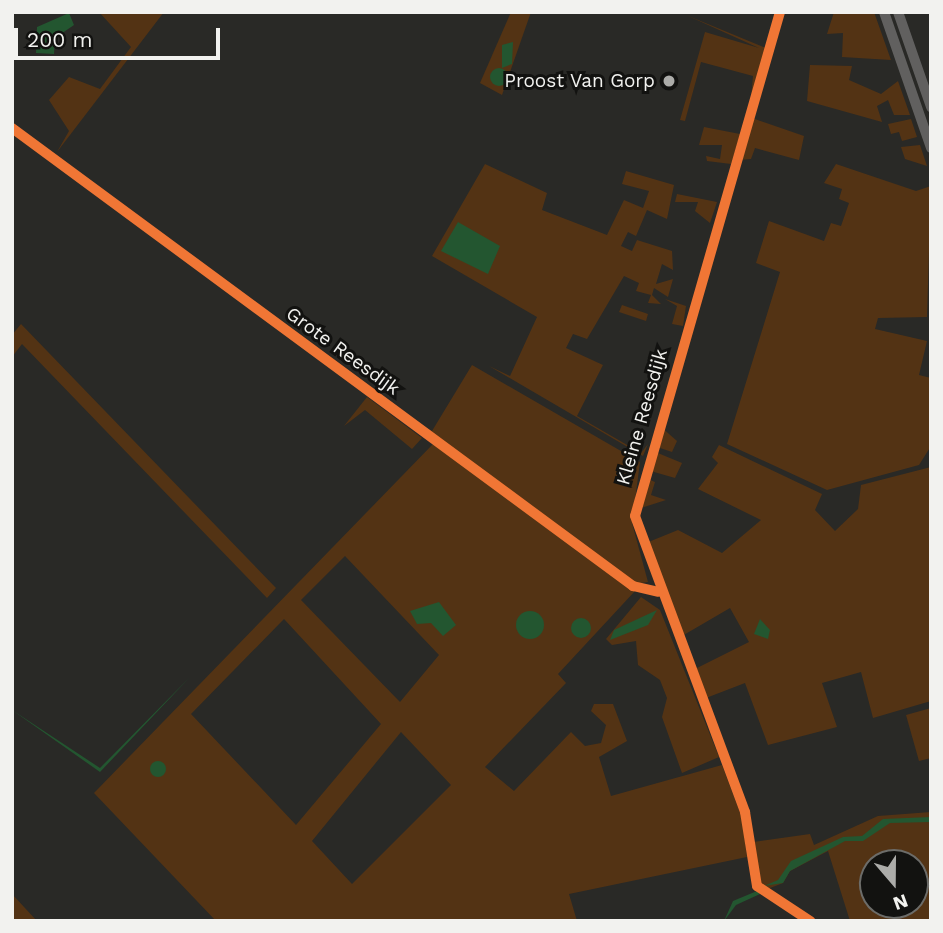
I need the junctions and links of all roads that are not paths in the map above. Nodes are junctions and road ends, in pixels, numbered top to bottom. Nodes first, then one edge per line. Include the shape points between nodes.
1 (780, 12) edge
2 (884, 12) edge
3 (898, 12) edge
4 (931, 107) edge
5 (12, 128) edge
6 (931, 148) edge
7 (658, 592) junction
8 (810, 921) edge

1 - 7 street, Kleine Reesdijk via 637,494 635,523
2 - 6 main road
3 - 4 main road
5 - 7 street, Grote Reesdijk via 633,586
7 - 8 street, Kleine Reesdijk via 745,812 757,886

